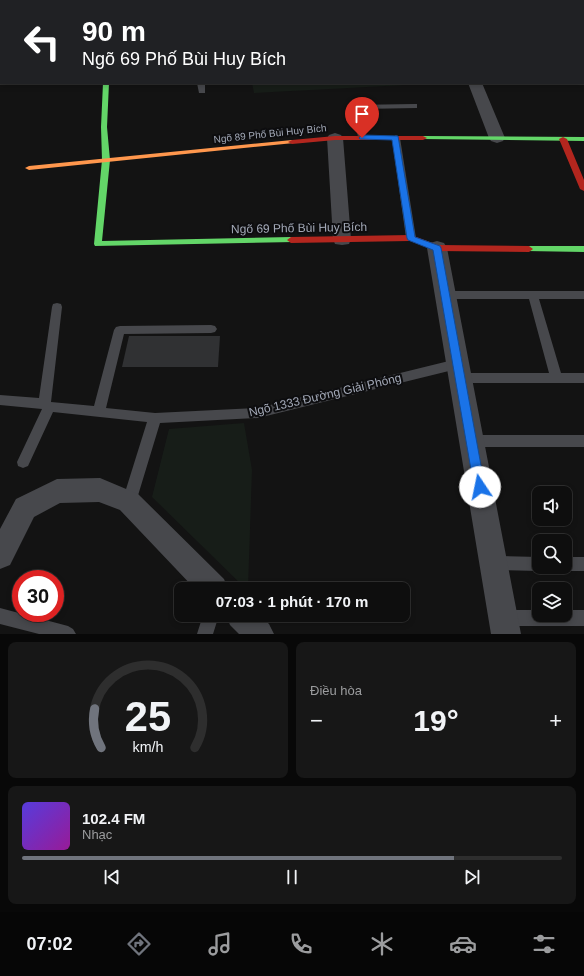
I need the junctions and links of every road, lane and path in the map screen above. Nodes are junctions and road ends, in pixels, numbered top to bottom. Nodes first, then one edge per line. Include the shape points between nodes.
1 (106, 84) edge
2 (475, 84) edge
3 (414, 106) dead end
4 (334, 138) junction
5 (362, 138) junction
6 (396, 138) junction
7 (497, 138) junction
8 (563, 139) junction
9 (584, 139) edge
10 (106, 160) junction
11 (29, 168) dead end
12 (584, 189) edge
13 (411, 238) junction
14 (342, 239) junction
15 (437, 248) junction
16 (584, 249) edge
17 (445, 295) junction
18 (533, 295) junction
19 (584, 295) edge
20 (57, 307) dead end
21 (211, 329) dead end
22 (459, 371) junction
23 (556, 378) junction
24 (584, 378) edge
25 (0, 400) edge
26 (46, 405) junction
27 (98, 413) junction
28 (155, 418) junction
29 (471, 441) junction
30 (584, 441) edge
31 (23, 462) dead end
32 (128, 502) junction
33 (0, 556) edge
34 (494, 563) junction
35 (532, 564) edge
36 (572, 564) edge
37 (584, 564) edge
38 (207, 582) edge
39 (0, 616) edge
40 (584, 618) edge
41 (209, 622) edge
42 (505, 626) edge
43 (68, 634) edge
44 (205, 634) edge

1 - 10 street
2 - 7 street
3 - 5 lane via 356,107
4 - 5 street, Ngõ 89 Phố Bùi Huy Bích
4 - 10 street, Ngõ 89 Phố Bùi Huy Bích
4 - 14 street
5 - 6 street, Ngõ 89 Phố Bùi Huy Bích
6 - 7 street, Ngõ 89 Phố Bùi Huy Bích
6 - 13 lane
7 - 8 street, Ngõ 89 Phố Bùi Huy Bích
8 - 9 street, Ngõ 89 Phố Bùi Huy Bích
8 - 12 street
10 - 11 street, Ngõ 89 Phố Bùi Huy Bích
10 - 14 street, Ngõ 69 Phố Bùi Huy Bích via 98,244
13 - 14 street, Ngõ 69 Phố Bùi Huy Bích
13 - 15 street, Ngõ 69 Phố Bùi Huy Bích
15 - 16 street, Ngõ 69 Phố Bùi Huy Bích
15 - 17 street
17 - 18 lane
17 - 22 street
18 - 19 lane
18 - 23 lane
20 - 26 lane
21 - 27 lane via 120,330
22 - 23 lane, Ngõ 1333 Đường Giải Phóng
22 - 28 lane, Ngõ 1333 Đường Giải Phóng via 258,412
22 - 29 street
23 - 24 lane, Ngõ 1333 Đường Giải Phóng
25 - 26 lane, Ngõ 1333 Đường Giải Phóng
26 - 27 lane, Ngõ 1333 Đường Giải Phóng
26 - 31 lane
27 - 28 lane, Ngõ 1333 Đường Giải Phóng
28 - 32 lane
29 - 30 lane
29 - 34 street
32 - 33 street via 100,490 57,491 26,508
32 - 38 street
34 - 35 lane
34 - 42 street
36 - 37 lane
39 - 43 lane
40 - 42 lane
41 - 44 lane

